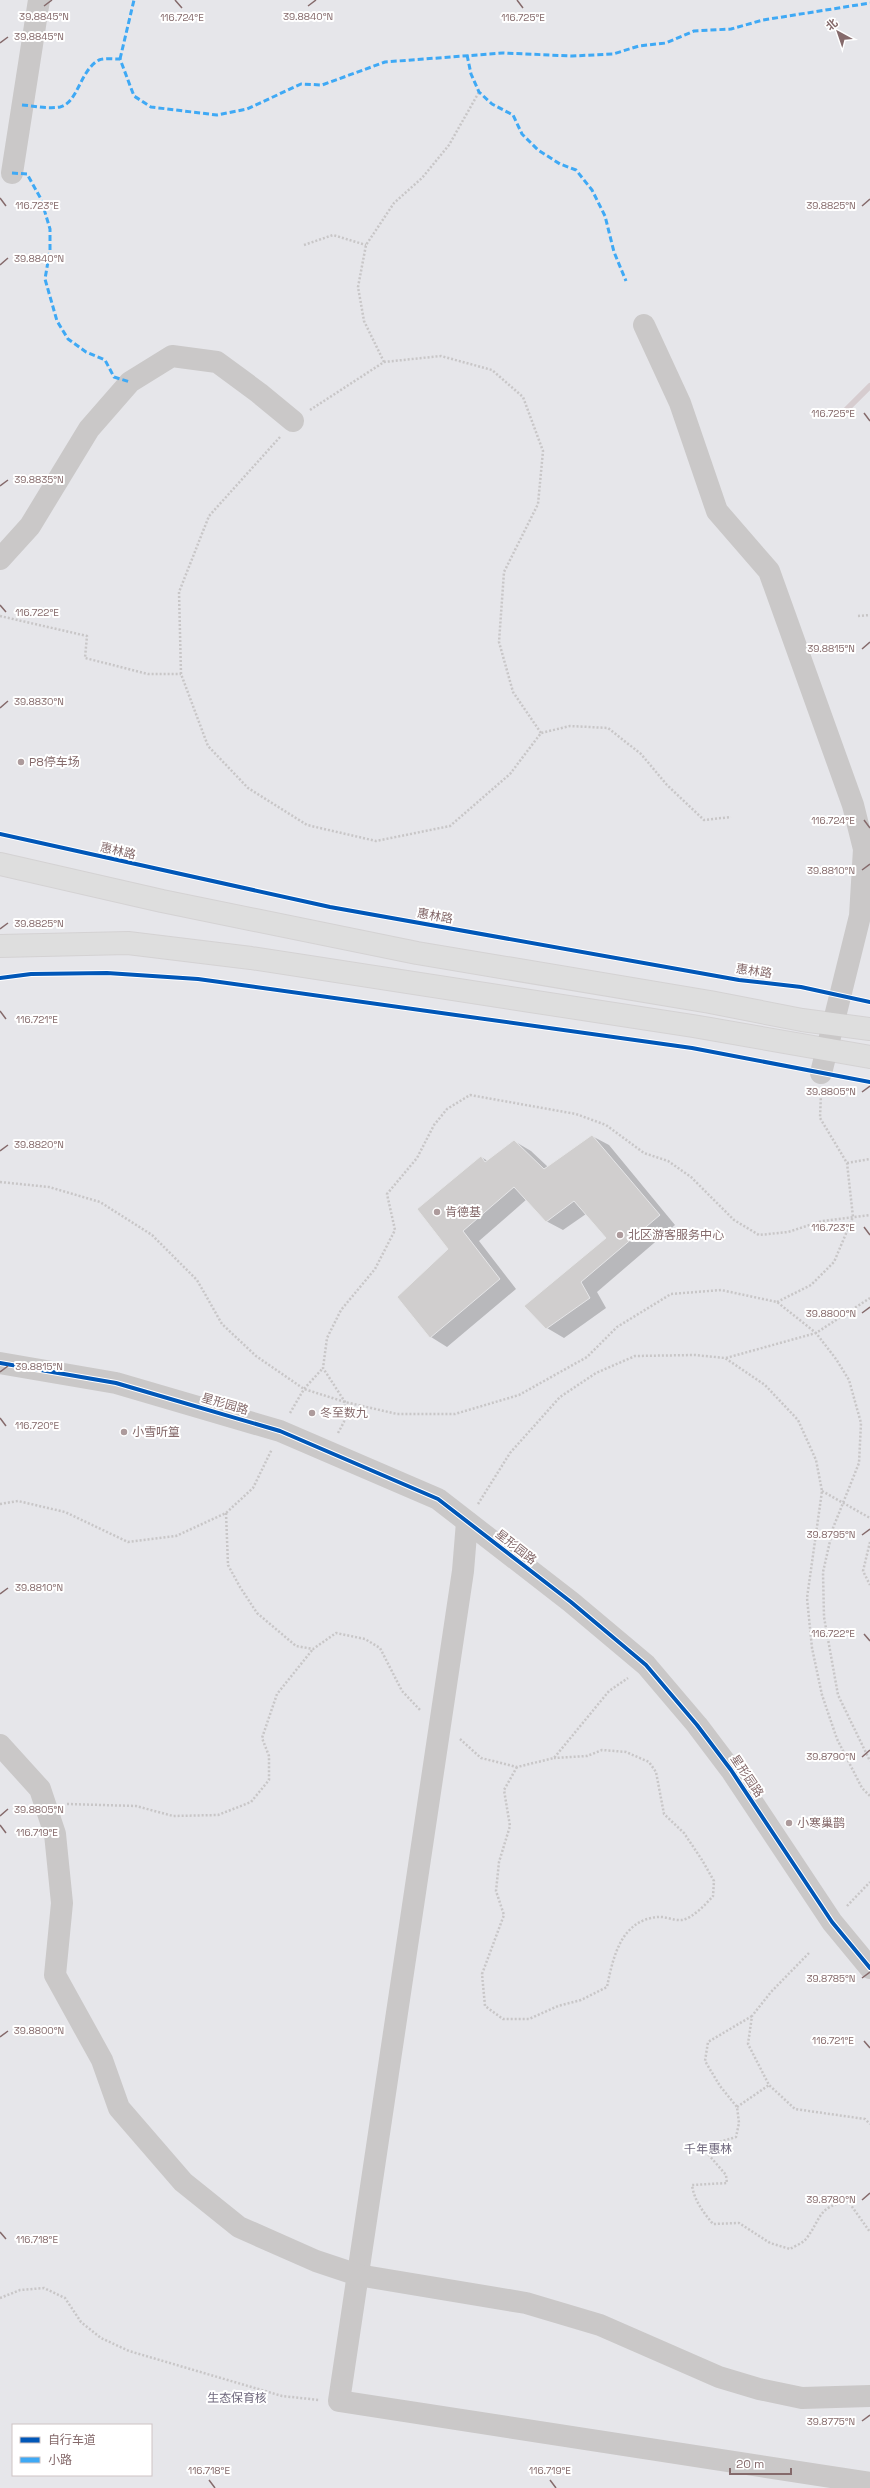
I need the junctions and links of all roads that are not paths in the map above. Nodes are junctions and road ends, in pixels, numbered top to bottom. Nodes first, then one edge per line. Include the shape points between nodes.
1 (39, 0) edge
2 (12, 173) dead end
3 (644, 325) dead end
4 (293, 421) road end
5 (0, 559) edge
6 (0, 864) edge
7 (0, 946) edge
8 (834, 1024) junction
9 (870, 1030) edge
10 (826, 1050) junction
11 (870, 1056) edge
12 (821, 1073) road end
13 (0, 1363) edge
14 (467, 1522) junction
15 (0, 1745) edge
16 (870, 1968) edge
17 (358, 2275) junction
18 (870, 2396) edge
19 (870, 2483) edge

1 - 2 street
3 - 8 street via 680,403 717,511 769,571 853,805 864,849 860,916
4 - 5 street via 217,362 172,356 130,382 89,429 30,526
6 - 8 main road via 162,901 417,953
7 - 10 main road via 128,943 251,958 693,1026
8 - 9 main road
8 - 10 street
10 - 11 main road
10 - 12 street
13 - 14 street, 星形园路 via 116,1383 280,1431 438,1499
14 - 16 street, 星形园路 via 571,1602 646,1665 731,1770 832,1922
14 - 17 street via 463,1571
15 - 17 street via 40,1789 55,1834 62,1904 55,1975 102,2060 119,2108 183,2182 239,2227 316,2261
17 - 18 street via 526,2303 600,2325 719,2377 759,2389 802,2398
17 - 19 street via 339,2401

